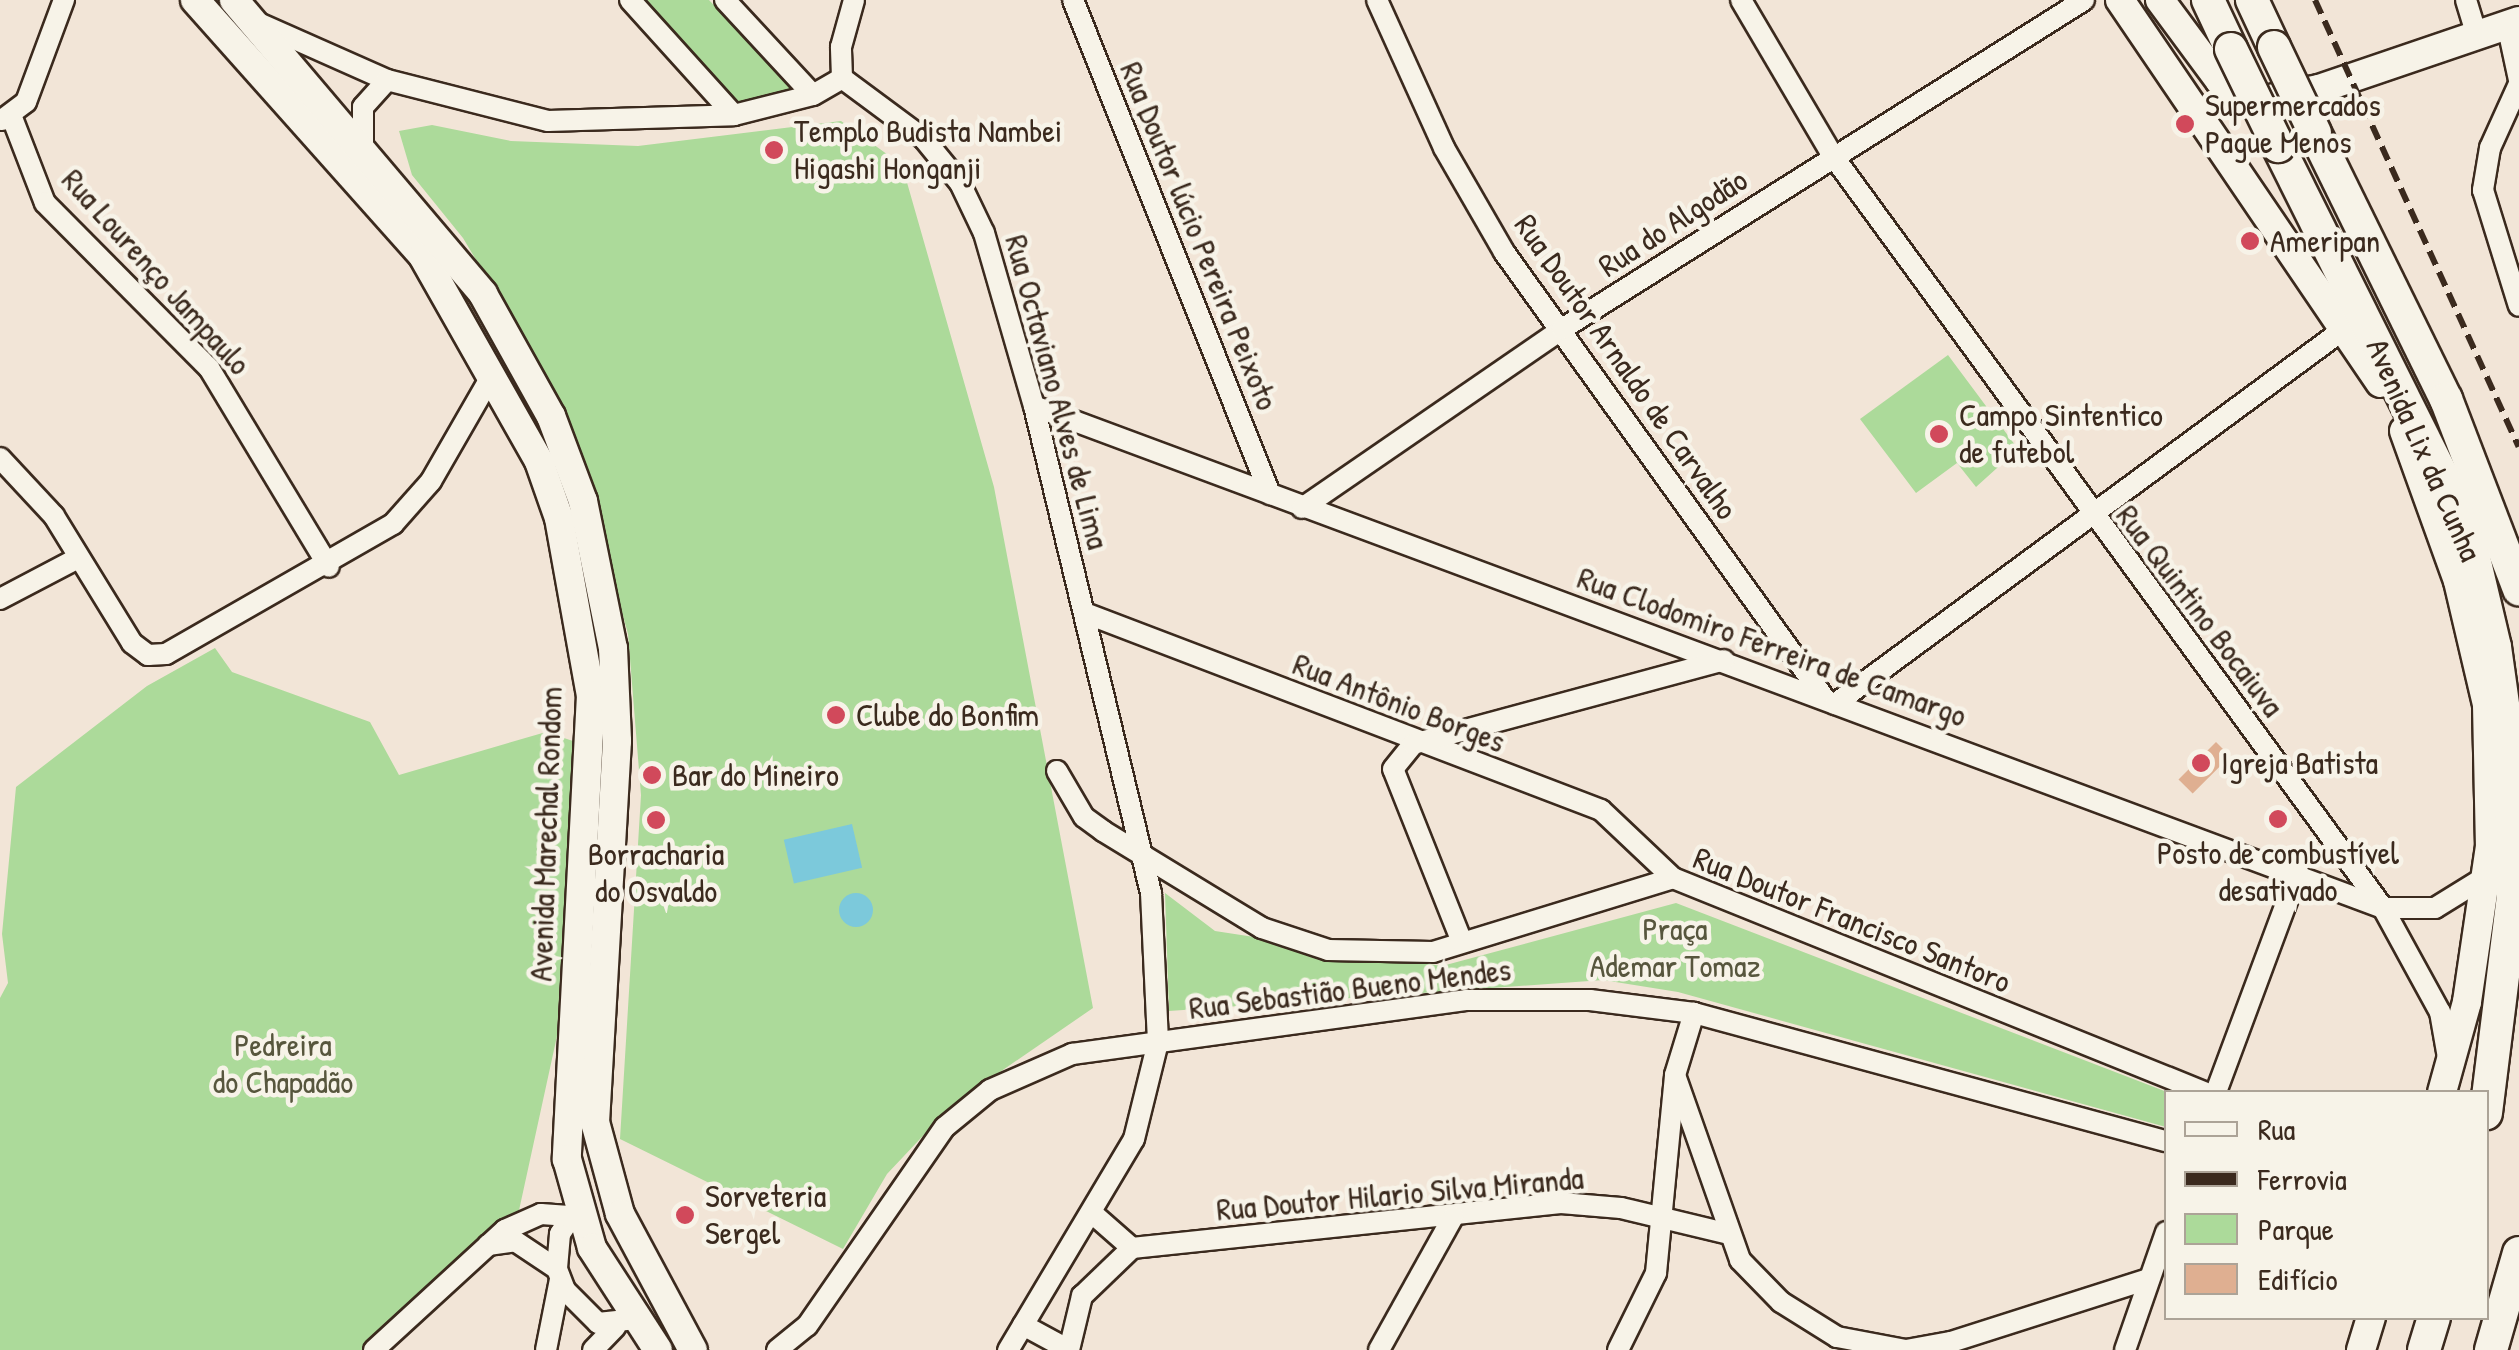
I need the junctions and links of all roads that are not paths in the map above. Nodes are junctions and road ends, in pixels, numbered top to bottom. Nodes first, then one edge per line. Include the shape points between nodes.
1 (64, 0) edge
2 (195, 0) edge
3 (630, 0) edge
4 (724, 0) edge
5 (854, 0) edge
6 (1074, 0) edge
7 (1377, 0) edge
8 (1742, 0) edge
9 (2084, 0) edge
10 (2120, 0) edge
11 (2208, 0) edge
12 (2252, 0) edge
13 (2466, 0) edge
14 (2160, 2) edge
15 (244, 10) edge
16 (2513, 22) edge
17 (2476, 32) junction
18 (842, 78) junction
19 (386, 80) junction
20 (2519, 82) edge
21 (813, 95) junction
22 (734, 115) junction
23 (6, 118) edge
24 (364, 147) junction
25 (1833, 156) junction
26 (2519, 306) edge
27 (2348, 326) junction
28 (1562, 330) junction
29 (492, 374) junction
30 (2392, 405) junction
31 (1034, 406) junction
32 (0, 458) edge
33 (2442, 474) junction
34 (1270, 494) junction
35 (1302, 508) junction
36 (2457, 512) junction
37 (2093, 516) junction
38 (78, 558) junction
39 (329, 567) junction
40 (2519, 589) edge
41 (0, 599) edge
42 (1085, 613) junction
43 (1724, 660) junction
44 (1831, 702) junction
45 (2487, 705) junction
46 (1414, 744) junction
47 (1056, 771) dead end
48 (1140, 850) junction
49 (2298, 872) junction
50 (2485, 877) junction
51 (1673, 878) junction
52 (2383, 908) junction
53 (1462, 942) junction
54 (1694, 1013) junction
55 (1158, 1042) junction
56 (1675, 1074) junction
57 (2446, 1081) edge
58 (2199, 1090) edge
59 (2217, 1090) edge
60 (2489, 1090) edge
61 (2164, 1140) edge
62 (572, 1213) junction
63 (1092, 1213) junction
64 (620, 1214) junction
65 (1453, 1217) junction
66 (1667, 1218) junction
67 (1725, 1233) junction
68 (2164, 1237) edge
69 (482, 1247) junction
70 (1132, 1248) junction
71 (2519, 1253) edge
72 (559, 1274) junction
73 (2149, 1278) junction
74 (657, 1288) junction
75 (2370, 1320) edge
76 (2433, 1320) edge
77 (626, 1323) junction
78 (1024, 1325) junction
79 (1952, 1346) edge
80 (374, 1350) edge
81 (546, 1350) edge
82 (593, 1350) edge
83 (658, 1350) edge
84 (693, 1350) edge
85 (777, 1350) edge
86 (1008, 1350) edge
87 (1069, 1350) edge
88 (1380, 1350) edge
89 (1618, 1350) edge
90 (2124, 1350) edge
91 (2361, 1350) edge
92 (2424, 1350) edge
93 (2491, 1350) edge

1 - 23 street via 34,87
2 - 29 main road, Avenida Marechal Rondom via 423,256
3 - 22 street
4 - 21 street
5 - 18 street via 838,62
6 - 34 street, Rua Doutor lúcio Pereira Peixoto
7 - 28 street, Rua Doutor Arnaldo de Carvalho via 1444,148 1504,252
8 - 25 street, Rua Quintino Bocaiuva
9 - 25 street, Rua do Algodão
10 - 27 main road
11 - 33 highway, Avenida Lix da Cunha, bridge
12 - 40 highway, Avenida Lix da Cunha, bridge via 2446,399
13 - 17 street
14 - 17 main road via 2220,81 2255,102 2319,89
15 - 19 street
15 - 24 main road
16 - 17 main road
16 - 20 street
18 - 21 street
18 - 31 street, Rua Octaviano Alves de Lima via 924,139 960,183 984,233
19 - 22 street via 548,121
19 - 24 street via 364,107
20 - 26 street via 2490,148 2483,190
21 - 22 street
23 - 39 street, Rua Lourenço Jampaulo via 45,203 209,368
24 - 64 main road via 425,217 516,348 552,416 602,570 617,740 595,1122
25 - 28 street, Rua do Algodão
25 - 37 street, Rua Quintino Bocaiuva
27 - 30 main road
27 - 37 street
28 - 35 street, Rua do Algodão
28 - 44 street, Rua Doutor Arnaldo de Carvalho
29 - 39 street via 431,481 393,524
29 - 62 main road, Avenida Marechal Rondom via 558,518 591,696 565,1104
30 - 33 highway
30 - 45 main road via 2448,547
31 - 34 street, Rua Clodomiro Ferreira de Camargo
31 - 42 street, Rua Octaviano Alves de Lima
32 - 38 street via 54,516
33 - 36 highway, Avenida Lix da Cunha
34 - 35 street, Rua Clodomiro Ferreira de Camargo
35 - 43 street, Rua Clodomiro Ferreira de Camargo
36 - 45 highway
36 - 60 highway, Avenida Lix da Cunha via 2495,648 2511,761 2513,896
37 - 44 street
37 - 52 street, Rua Quintino Bocaiuva
38 - 39 street via 103,605 148,655 207,635
38 - 41 street
42 - 46 street, Rua Antônio Borges
42 - 48 street, Rua Octaviano Alves de Lima
43 - 44 street, Rua Clodomiro Ferreira de Camargo
43 - 46 street
44 - 49 street, Rua Clodomiro Ferreira de Camargo
45 - 50 main road
46 - 51 street, Rua Antônio Borges via 1601,810
46 - 53 street via 1393,769
47 - 48 street, Rua Doutor Francisco Santoro via 1084,817
48 - 53 street, Rua Doutor Francisco Santoro via 1262,928 1328,950 1432,952
48 - 55 street, Rua Octaviano Alves de Lima via 1151,893
49 - 52 street, Rua Clodomiro Ferreira de Camargo
49 - 59 street
50 - 52 street, Rua Clodomiro Ferreira de Camargo via 2434,908
50 - 57 main road
51 - 53 street, Rua Doutor Francisco Santoro
51 - 58 street, Rua Doutor Francisco Santoro
52 - 57 street, Rua Quintino Bocaiuva via 2440,1012
54 - 55 street, Rua Sebastião Bueno Mendes via 1590,1000 1467,1000
54 - 56 street
54 - 61 street, Rua Sebastião Bueno Mendes
55 - 63 street, Rua Octaviano Alves de Lima via 1134,1138
55 - 85 street, Rua Sebastião Bueno Mendes via 1072,1054 1034,1068 944,1126 807,1326
56 - 66 street
56 - 67 street
62 - 64 main road via 593,1205
62 - 69 street via 541,1214
62 - 72 street
62 - 77 main road, Avenida Marechal Rondom
63 - 70 street
63 - 78 street, Rua Octaviano Alves de Lima
64 - 74 main road
65 - 66 street, Rua Doutor Hilario Silva Miranda via 1560,1204
65 - 70 street, Rua Doutor Hilario Silva Miranda
65 - 88 street
66 - 67 street, Rua Doutor Hilario Silva Miranda
66 - 89 street via 1656,1273
67 - 79 street via 1781,1302 1837,1336 1906,1350
68 - 73 street
69 - 72 street via 515,1241
69 - 80 street
70 - 87 street via 1082,1296
71 - 93 highway
72 - 77 street via 582,1312
72 - 81 street
73 - 79 street
73 - 90 street
74 - 77 main road
74 - 84 main road
75 - 91 main road
76 - 92 highway
77 - 82 street
77 - 83 main road, Avenida Marechal Rondom
78 - 86 street, Rua Octaviano Alves de Lima
78 - 87 street

